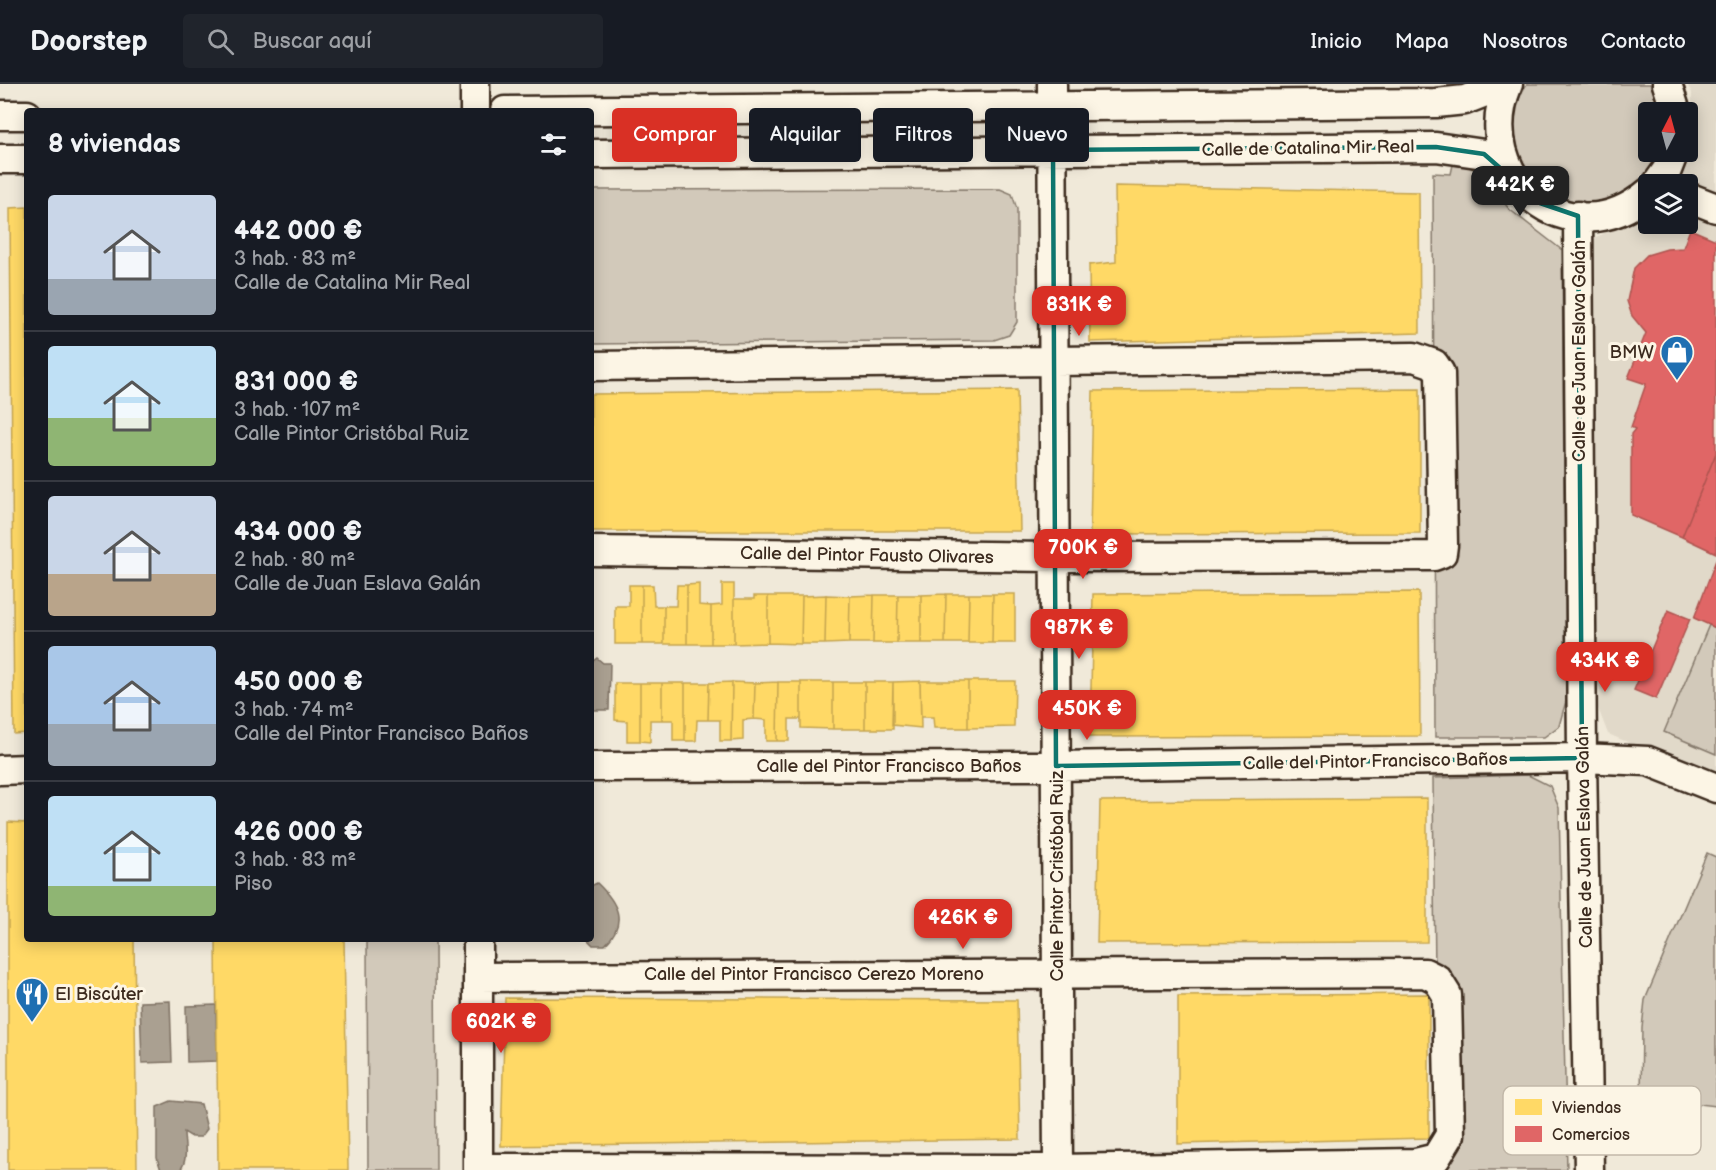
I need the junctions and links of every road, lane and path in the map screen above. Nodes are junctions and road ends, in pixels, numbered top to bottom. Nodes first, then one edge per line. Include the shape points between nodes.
1 (475, 84) edge
2 (1507, 84) edge
3 (1667, 84) edge
4 (1052, 95) edge
5 (1673, 102) edge
6 (476, 108) edge
7 (594, 108) edge
8 (0, 115) edge
9 (24, 115) edge
10 (1089, 150) edge
11 (985, 151) edge
12 (594, 154) edge
13 (0, 159) edge
14 (24, 159) edge
15 (1053, 162) edge
16 (1512, 176) junction
17 (1638, 200) edge
18 (1698, 200) edge
19 (1716, 208) edge
20 (1578, 216) junction
21 (1054, 360) junction
22 (594, 366) edge
23 (594, 551) edge
24 (1055, 557) junction
25 (1582, 758) junction
26 (1056, 766) junction
27 (594, 767) edge
28 (24, 769) edge
29 (0, 770) edge
30 (1716, 788) edge
31 (478, 942) edge
32 (1057, 973) junction
33 (478, 977) junction
34 (1588, 1086) edge
35 (1589, 1155) edge
36 (478, 1169) edge
37 (1058, 1170) edge
38 (1589, 1170) edge

1 - 6 street
2 - 4 street via 1465,100 1436,104
2 - 16 street via 1497,121 1500,150
3 - 5 street
4 - 7 street
8 - 9 street
10 - 16 street, Calle de Catalina Mir Real via 1436,147 1484,154
11 - 12 street, Calle de Catalina Mir Real
13 - 14 street
15 - 21 street, Calle Pintor Cristóbal Ruiz
16 - 20 street via 1540,203
17 - 20 street via 1608,214
18 - 19 street
20 - 25 street, Calle de Juan Eslava Galán
21 - 22 street
21 - 24 street, Calle Pintor Cristóbal Ruiz
21 - 24 street, Calle del Pintor Fausto Olivares via 1425,359 1440,373 1443,545 1442,554 1434,556
23 - 24 street, Calle del Pintor Fausto Olivares
24 - 26 street, Calle Pintor Cristóbal Ruiz
25 - 26 street, Calle del Pintor Francisco Baños
25 - 30 street, Calle del Pintor Francisco Baños via 1648,761
25 - 34 street, Calle de Juan Eslava Galán
26 - 27 street, Calle del Pintor Francisco Baños
26 - 32 street, Calle Pintor Cristóbal Ruiz
28 - 29 street
31 - 33 street
32 - 33 street, Calle del Pintor Francisco Cerezo Moreno
32 - 37 street, Calle Pintor Cristóbal Ruiz
32 - 37 street, Calle del Pintor Francisco Cerezo Moreno via 1411,971 1437,979 1447,995 1450,1135 1436,1158 1415,1163
33 - 36 street
35 - 38 street, Calle de Juan Eslava Galán
36 - 37 street

